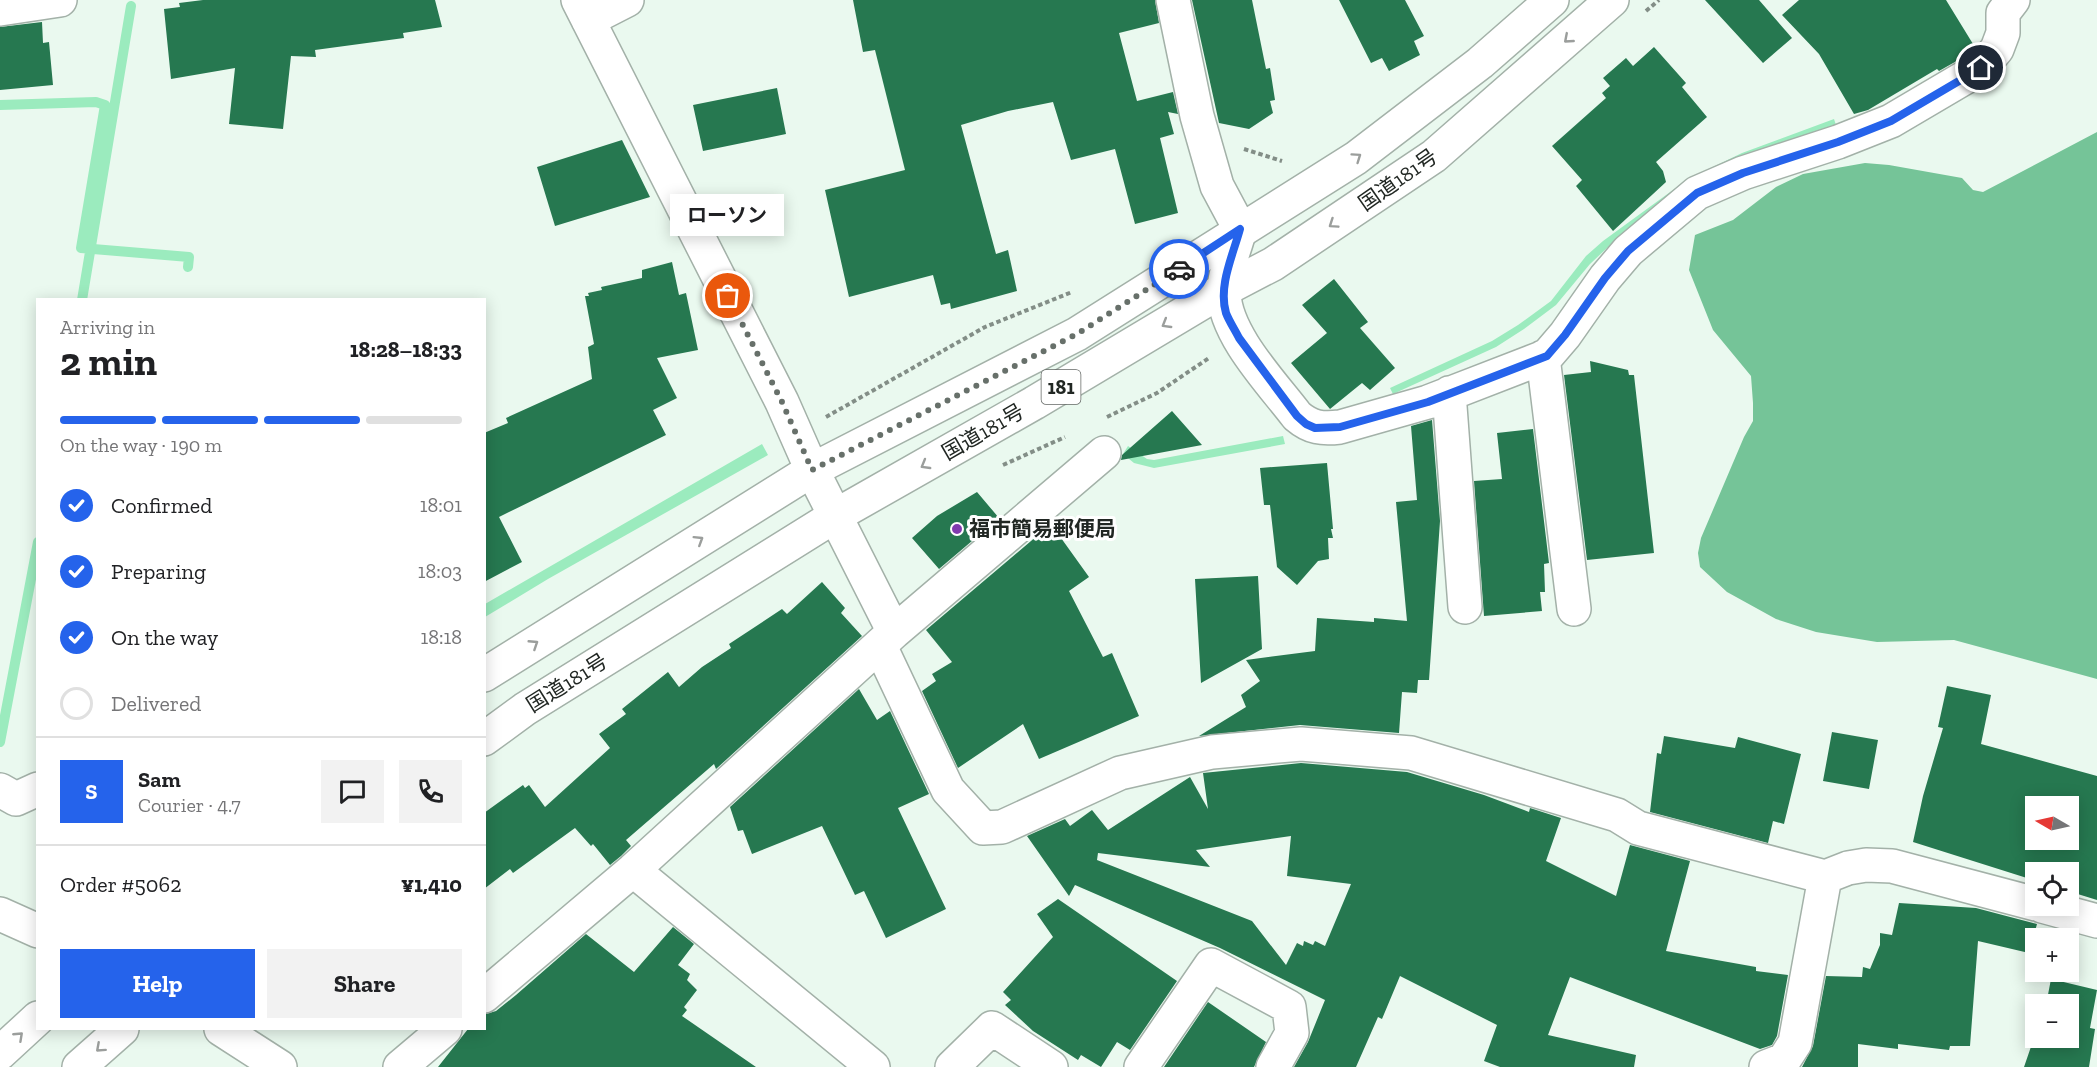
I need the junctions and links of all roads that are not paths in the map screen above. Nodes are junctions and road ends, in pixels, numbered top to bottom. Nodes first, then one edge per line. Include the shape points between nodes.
1 (60, 0) edge
2 (627, 0) edge
3 (1173, 0) edge
4 (1552, 0) edge
5 (1612, 0) edge
6 (2013, 0) edge
7 (0, 9) edge
8 (583, 10) edge
9 (1240, 229) junction
10 (1223, 290) junction
11 (1543, 357) junction
12 (1449, 393) junction
13 (1104, 453) dead end
14 (812, 470) junction
15 (835, 516) junction
16 (1465, 607) dead end
17 (1574, 609) dead end
18 (887, 639) junction
19 (486, 674) edge
20 (486, 738) edge
21 (0, 790) edge
22 (36, 790) edge
23 (633, 870) junction
24 (1825, 877) junction
25 (2025, 901) edge
26 (0, 914) edge
27 (2079, 916) edge
28 (2097, 921) edge
29 (36, 930) edge
30 (486, 994) edge
31 (36, 1020) edge
32 (121, 1030) edge
33 (223, 1030) edge
34 (444, 1030) edge
35 (0, 1053) edge
36 (79, 1067) edge
37 (280, 1067) edge
38 (400, 1067) edge
39 (873, 1067) edge
40 (952, 1067) edge
41 (1051, 1067) edge
42 (1141, 1067) edge
43 (1273, 1067) edge
44 (1766, 1067) edge

1 - 7 main road
2 - 8 main road
3 - 9 main road via 1197,116 1217,186
9 -> 4 main road, 国道181号 / 181 via 1356,158 1480,63
5 -> 10 main road, 国道181号 / 181 via 1434,156 1273,264
6 - 11 main road via 2003,13 2003,33 1997,49 1981,68 1891,121 1697,193 1628,251 1565,335
8 - 14 main road via 782,402
9 - 10 main road
9 - 14 main road, 国道181号 / 181 via 1077,334
10 - 12 main road via 1226,313 1239,338 1306,424 1315,428 1340,427
10 -> 15 main road, 国道181号 / 181
11 - 12 main road
11 - 17 main road
12 - 16 main road
13 - 18 main road
14 - 15 main road
19 -> 14 main road, 国道181号 / 181
15 - 18 main road
15 - 20 main road, 国道181号 / 181
18 - 23 main road
18 - 24 main road via 948,790 982,828 1002,827 1120,773 1212,752 1301,744 1411,753 1617,815 1638,828
21 - 22 main road via 16,799
23 - 30 main road
23 - 39 main road
24 - 25 main road via 1866,865 1892,866
24 - 44 main road via 1795,1043 1784,1060
26 - 29 main road
27 - 28 main road
35 -> 31 main road
32 -> 36 main road
33 - 37 main road
34 - 38 main road
40 - 41 main road via 992,1028
42 - 43 main road via 1211,965 1289,1006 1293,1033

